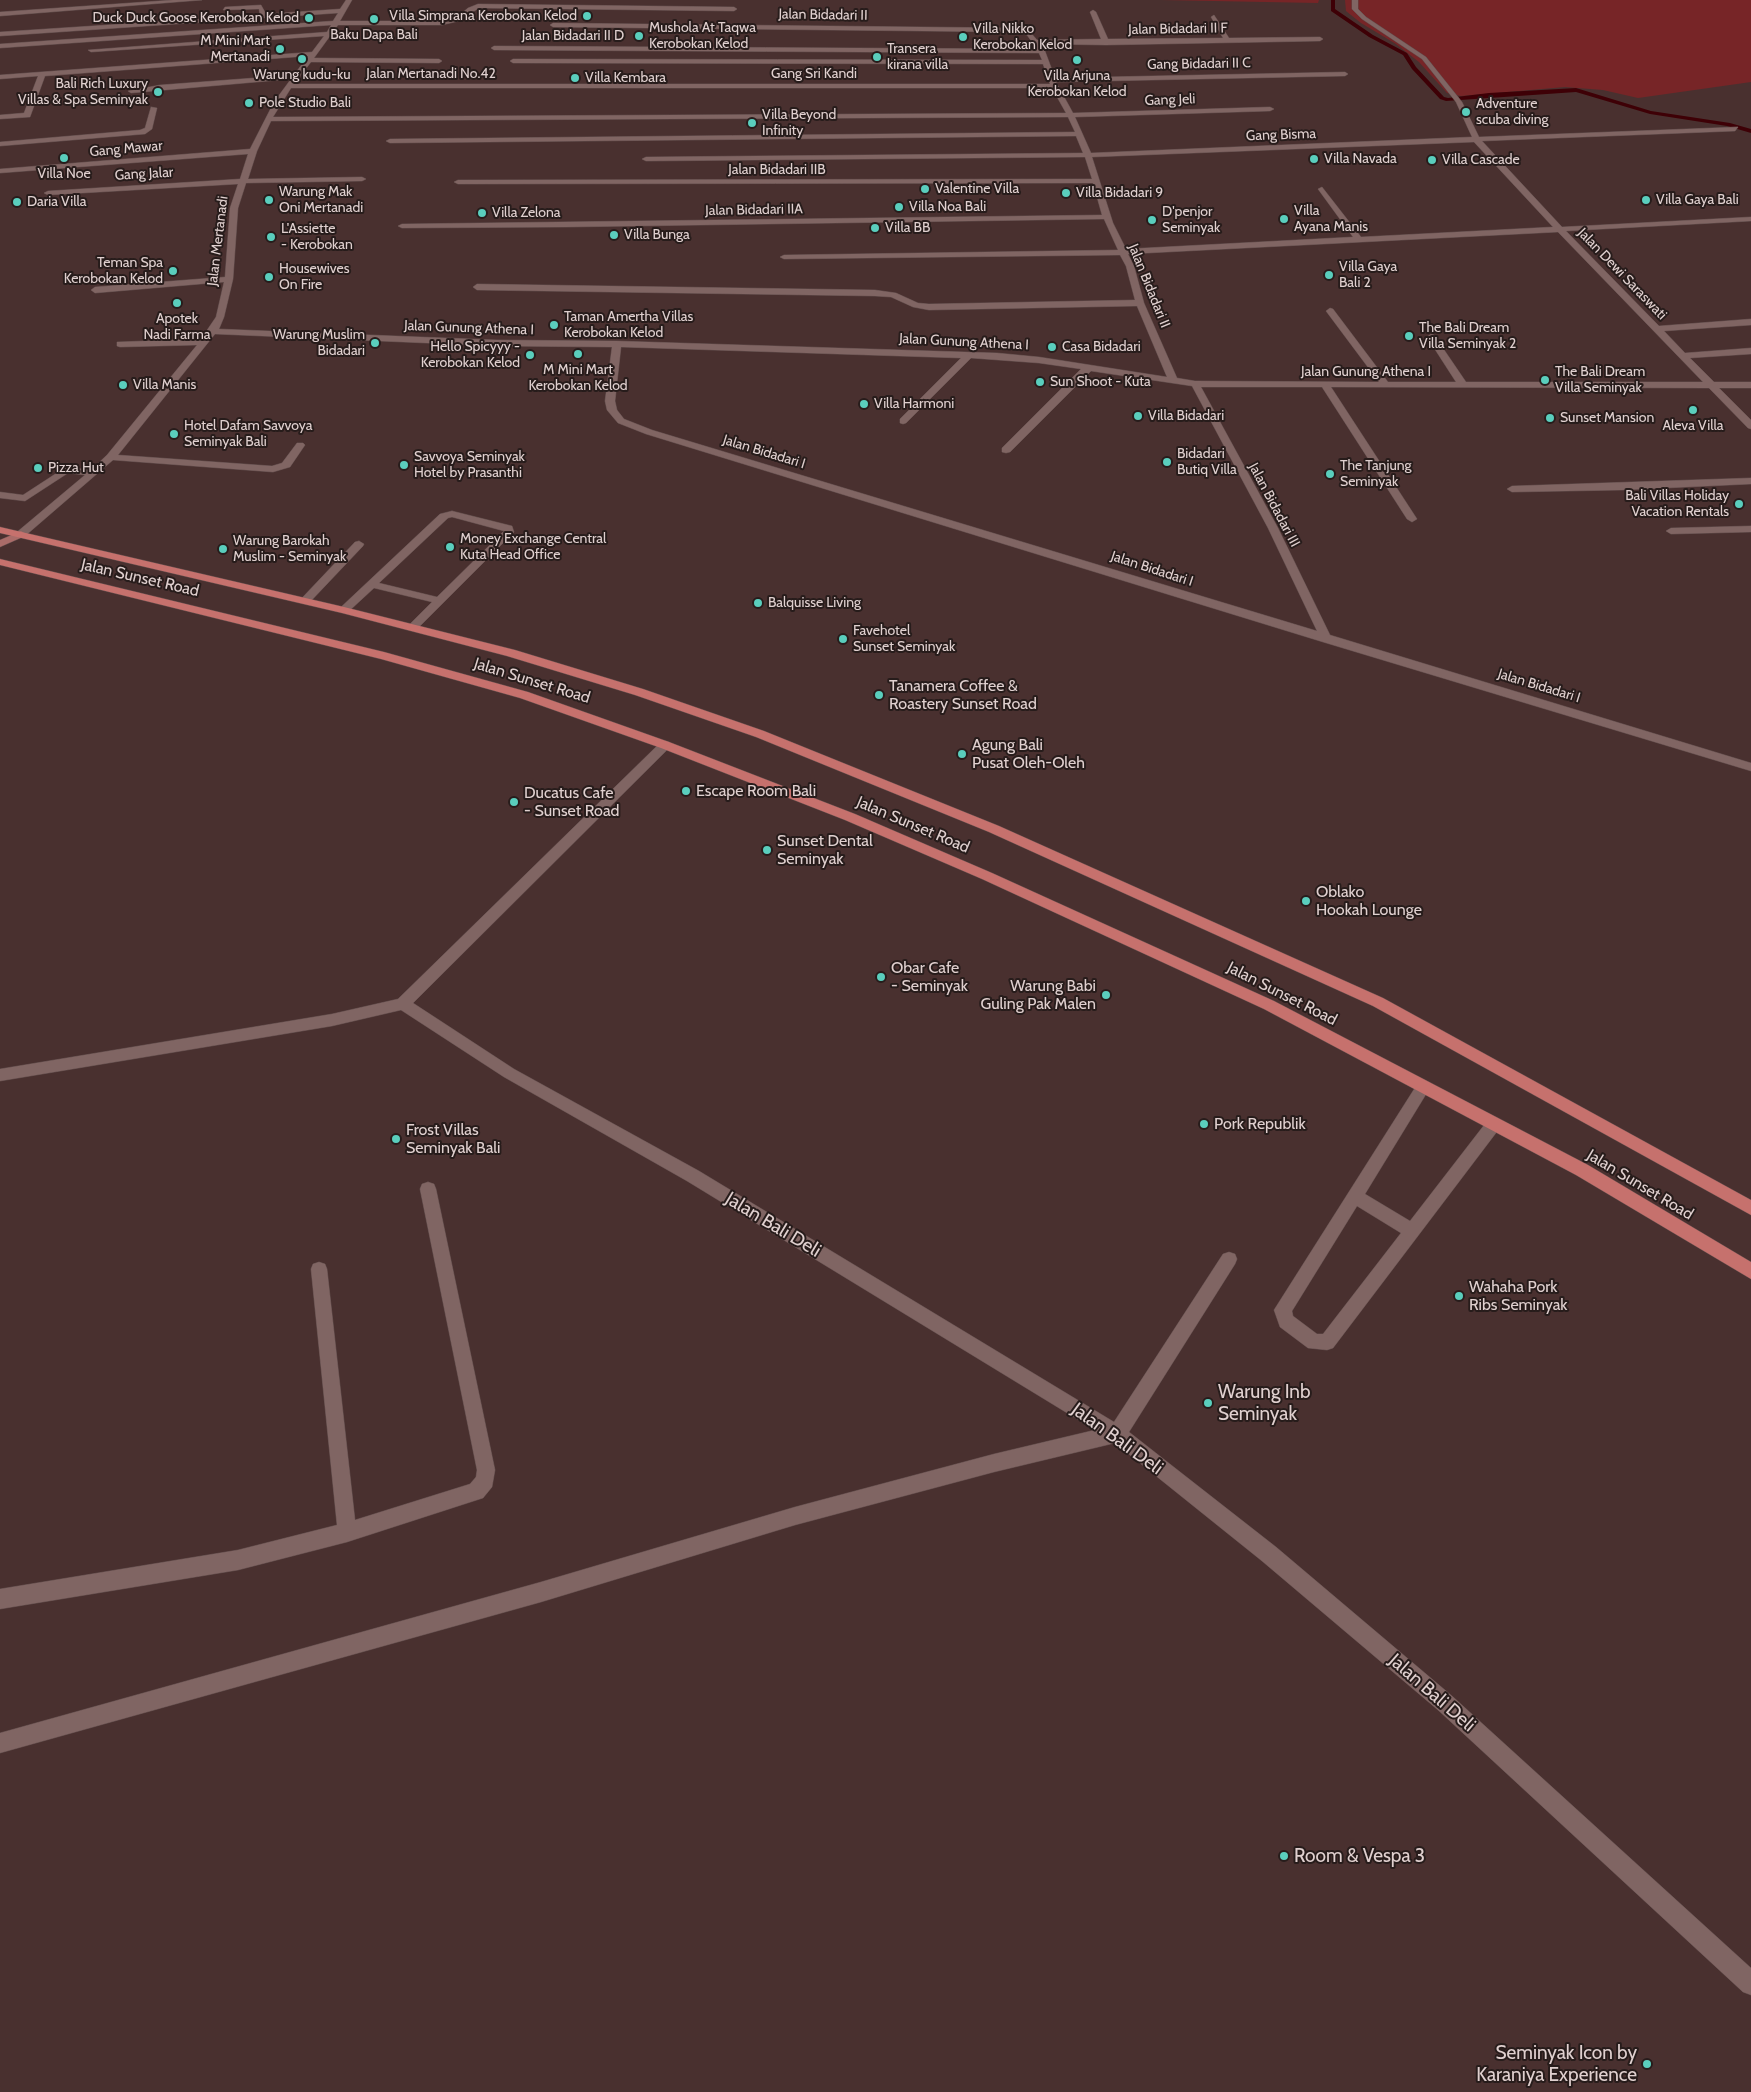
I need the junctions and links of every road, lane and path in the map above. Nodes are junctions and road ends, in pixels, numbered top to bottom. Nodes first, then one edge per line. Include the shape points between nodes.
1 (199, 0) edge
2 (1355, 0) edge
3 (348, 2) edge
4 (339, 3) dead end
5 (330, 4) dead end
6 (221, 9) dead end
7 (734, 9) dead end
8 (343, 11) junction
9 (1093, 12) dead end
10 (325, 13) junction
11 (0, 14) edge
12 (264, 16) junction
13 (1214, 17) dead end
14 (336, 23) junction
15 (553, 25) dead end
16 (586, 25) junction
17 (582, 33) dead end
18 (0, 34) edge
19 (329, 34) junction
20 (1320, 39) dead end
21 (1227, 40) junction
22 (578, 41) dead end
23 (1036, 42) junction
24 (1106, 43) junction
25 (0, 46) edge
26 (494, 48) dead end
27 (574, 48) junction
28 (86, 50) dead end
29 (1042, 51) junction
30 (311, 57) junction
31 (439, 61) dead end
32 (513, 61) dead end
33 (1045, 62) junction
34 (42, 74) junction
35 (1345, 74) dead end
36 (0, 77) edge
37 (295, 77) junction
38 (1053, 83) junction
39 (288, 86) junction
40 (574, 86) joint
41 (131, 91) dead end
42 (153, 108) dead end
43 (1270, 109) dead end
44 (1070, 115) junction
45 (0, 117) edge
46 (268, 119) junction
47 (1735, 128) dead end
48 (1078, 134) junction
49 (1476, 139) junction
50 (390, 141) dead end
51 (0, 144) edge
52 (253, 151) junction
53 (1088, 155) junction
54 (646, 159) dead end
55 (0, 171) edge
56 (362, 179) dead end
57 (242, 181) junction
58 (1096, 181) junction
59 (458, 182) dead end
60 (1322, 189) dead end
61 (48, 193) dead end
62 (1107, 217) junction
63 (1751, 219) edge
64 (402, 226) dead end
65 (1559, 229) junction
66 (1360, 241) junction
67 (1123, 252) junction
68 (784, 257) dead end
69 (229, 279) junction
70 (478, 287) dead end
71 (95, 290) dead end
72 (1140, 303) junction
73 (1330, 311) dead end
74 (1751, 322) edge
75 (1656, 329) junction
76 (213, 331) junction
77 (1431, 337) dead end
78 (205, 342) junction
79 (120, 344) dead end
80 (617, 344) junction
81 (1751, 351) edge
82 (969, 355) junction
83 (1682, 356) junction
84 (1089, 367) junction
85 (1173, 380) junction
86 (1195, 384) junction
87 (1751, 385) edge
88 (1326, 386) junction
89 (1387, 386) junction
90 (1464, 386) junction
91 (1712, 386) junction
92 (903, 421) dead end
93 (1751, 426) edge
94 (300, 446) dead end
95 (1006, 450) dead end
96 (110, 456) junction
97 (95, 473) junction
98 (1751, 482) edge
99 (1512, 489) dead end
100 (0, 495) edge
101 (1412, 519) dead end
102 (1751, 529) edge
103 (0, 530) edge
104 (1672, 531) dead end
105 (21, 534) junction
106 (0, 544) edge
107 (359, 544) dead end
108 (0, 562) edge
109 (371, 584) junction
110 (305, 601) junction
111 (440, 601) junction
112 (344, 610) junction
113 (413, 627) junction
114 (1327, 640) junction
115 (665, 744) junction
116 (1751, 767) edge
117 (403, 1004) junction
118 (0, 1075) edge
119 (1423, 1087) junction
120 (1494, 1124) junction
121 (428, 1189) dead end
122 (1355, 1196) junction
123 (1751, 1208) edge
124 (1412, 1231) junction
125 (1229, 1259) dead end
126 (319, 1269) dead end
127 (1751, 1271) edge
128 (1117, 1434) junction
129 (347, 1532) junction
130 (0, 1599) edge
131 (0, 1743) edge
132 (1751, 1984) edge

1 - 11 street
2 - 49 street, Jalan Dewi Saraswati via 1355,8 1364,18 1424,58 1457,99
3 - 4 street
3 - 8 street, Jalan Mertanadi
5 - 10 street
6 - 12 street via 260,7
7 - 14 street via 485,6 474,7 457,20 442,23
8 - 10 street
8 - 14 street, Jalan Mertanadi
9 - 24 street
10 - 12 street
12 - 18 street
13 - 21 street
14 - 19 street, Jalan Mertanadi
14 - 25 street
15 - 16 street, Jalan Bidadari II
16 - 17 street
16 - 23 street, Jalan Bidadari II via 1014,30 1029,34
19 - 28 street
19 - 30 street, Jalan Mertanadi
20 - 21 street, Jalan Bidadari II F
21 - 24 street, Jalan Bidadari II F
22 - 27 street
23 - 24 street, Jalan Bidadari II F
23 - 29 street, Jalan Bidadari II
26 - 27 street, Jalan Bidadari II D
27 - 29 street, Jalan Bidadari II D
29 - 33 street, Jalan Bidadari II
30 - 31 street
30 - 34 street
30 - 37 street, Jalan Mertanadi
32 - 33 street
33 - 38 street, Jalan Bidadari II
34 - 36 street
34 - 45 street via 27,115
35 - 38 street, Gang Bidadari II C
37 - 39 street, Jalan Mertanadi
37 - 41 street
38 - 40 street, Gang Sri Kandi
38 - 44 street, Jalan Bidadari II
39 - 40 street, Jalan Mertanadi No.42
39 - 46 street, Jalan Mertanadi
42 - 51 street via 148,129 142,132
43 - 44 street, Gang Jeli
44 - 46 street, Gang Jeli
44 - 48 street, Jalan Bidadari II
46 - 52 street, Jalan Mertanadi
47 - 49 street
48 - 50 street
48 - 53 street, Jalan Bidadari II
49 - 53 street, Gang Bisma
49 - 65 street, Jalan Dewi Saraswati
52 - 55 street, Gang Mawar
52 - 57 street, Jalan Mertanadi
53 - 54 street, Gang Bisma
53 - 58 street, Jalan Bidadari II
56 - 57 street, Gang Jalar
57 - 61 street, Gang Jalar
57 - 69 street, Jalan Mertanadi via 234,208
58 - 59 street, Jalan Bidadari IIB
58 - 62 street, Jalan Bidadari II
60 - 66 street
62 - 64 street, Jalan Bidadari IIA
62 - 67 street, Jalan Bidadari II
63 - 65 street
65 - 66 street
65 - 75 street, Jalan Dewi Saraswati
66 - 67 street
67 - 68 street
67 - 72 street, Jalan Bidadari II
69 - 71 street
69 - 76 street, Jalan Mertanadi via 220,317
70 - 72 street via 875,293 893,295 929,307
72 - 85 street, Jalan Bidadari II
73 - 89 street
74 - 75 street
75 - 83 street, Jalan Dewi Saraswati
76 - 78 street, Jalan Mertanadi
76 - 80 street, Jalan Gunung Athena I via 496,343
77 - 90 street
78 - 79 street
78 - 96 street, Jalan Mertanadi
80 - 82 street, Jalan Gunung Athena I
80 - 114 street, Jalan Bidadari I via 610,401 612,410 621,421
81 - 83 street
82 - 84 street, Jalan Gunung Athena I via 1020,357
82 - 92 street
83 - 91 street, Jalan Dewi Saraswati
84 - 85 street, Jalan Gunung Athena I
84 - 95 street
85 - 86 street, Jalan Gunung Athena I
86 - 88 street, Jalan Gunung Athena I
86 - 114 street, Jalan Bidadari III via 1273,528
87 - 91 street
88 - 89 street, Jalan Gunung Athena I
88 - 101 street
89 - 90 street, Jalan Gunung Athena I
90 - 91 street, Jalan Gunung Athena I
91 - 93 street, Jalan Dewi Saraswati
94 - 96 street via 286,466 273,469
96 - 97 street, Jalan Mertanadi
97 - 100 street via 66,470 25,498
97 - 105 street, Jalan Mertanadi
98 - 99 street
102 - 104 street
103 - 105 highway, Jalan Sunset Road
105 - 106 main road, Jalan Mertanadi
105 - 110 highway, Jalan Sunset Road
107 - 110 street
108 - 115 highway, Jalan Sunset Road via 384,656 524,695
109 - 111 street
109 - 111 street via 448,515 508,528 509,532
109 - 112 street
110 - 112 highway, Jalan Sunset Road
111 - 113 street
112 - 113 highway, Jalan Sunset Road
113 - 123 highway, Jalan Sunset Road via 511,653 760,734 994,829 1378,1002
114 - 116 street, Jalan Bidadari I
115 - 117 street
115 - 119 highway, Jalan Sunset Road via 850,817 996,880 1269,1005
117 - 118 street via 332,1020
117 - 128 street, Jalan Bali Deli via 509,1074 693,1176
119 - 120 highway, Jalan Sunset Road
119 - 122 street
120 - 124 street
120 - 127 highway, Jalan Sunset Road via 1582,1170
121 - 129 street via 486,1470 484,1481 476,1491
122 - 124 street
122 - 124 street via 1283,1310 1286,1322 1314,1342 1327,1342
125 - 128 street
126 - 129 street
128 - 131 street via 795,1516 541,1592
128 - 132 street, Jalan Bali Deli via 1269,1554 1445,1703
129 - 130 street via 238,1560

